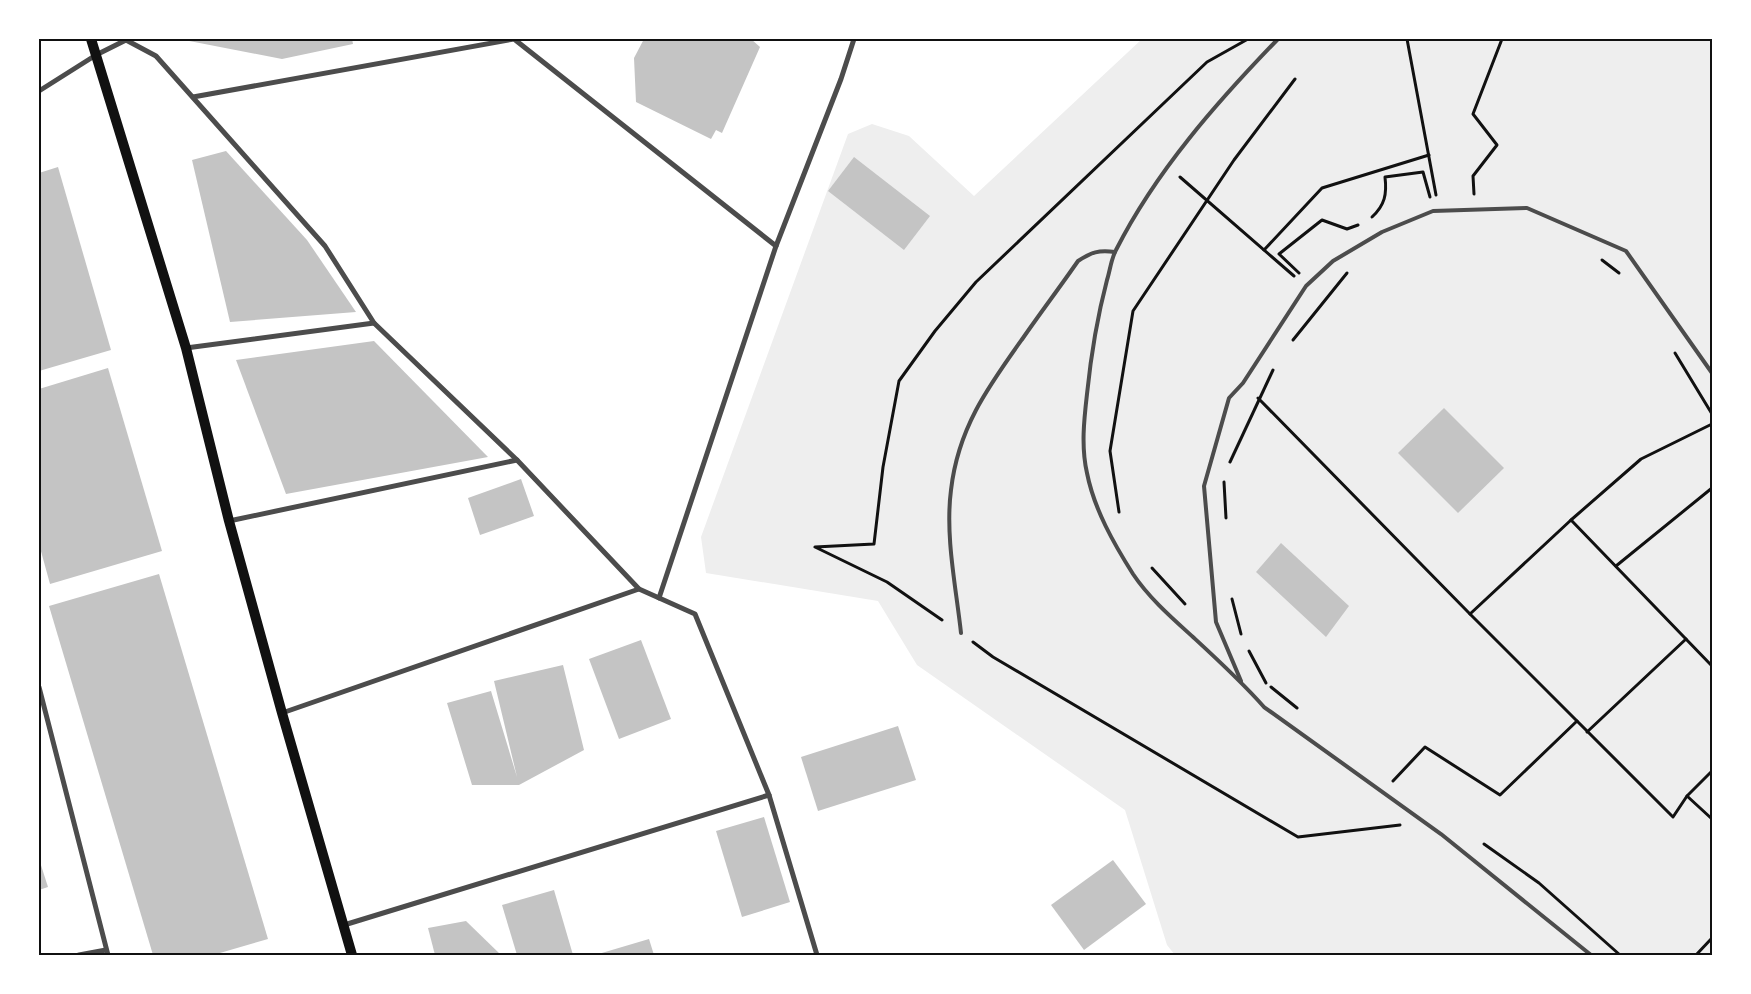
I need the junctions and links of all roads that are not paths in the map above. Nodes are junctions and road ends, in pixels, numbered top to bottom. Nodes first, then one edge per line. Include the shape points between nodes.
1 (91, 39) edge
2 (515, 39) edge
3 (854, 39) edge
4 (1278, 39) edge
5 (96, 55) junction
6 (39, 91) edge
7 (193, 97) junction
8 (776, 246) junction
9 (1115, 252) junction
10 (374, 323) junction
11 (186, 348) junction
12 (1712, 373) edge
13 (517, 460) junction
14 (229, 521) junction
15 (639, 589) junction
16 (659, 598) junction
17 (961, 634) road end
18 (1242, 683) junction
19 (39, 687) edge
20 (40, 697) edge
21 (282, 713) junction
22 (769, 795) junction
23 (343, 925) junction
24 (107, 953) edge
25 (80, 955) edge
26 (352, 955) edge
27 (817, 955) edge
28 (1591, 955) edge

1 - 5 main road
2 - 7 street
2 - 8 street
3 - 8 street
4 - 9 lane via 1168,166
5 - 6 street
5 - 7 street via 126,40 156,56
5 - 11 main road
7 - 10 street via 325,246
8 - 16 street
9 - 17 lane via 1102,250 1078,261 974,412 960,448 951,490 949,526
9 - 18 lane via 1092,348 1083,428 1086,473 1110,533 1134,576 1164,610
10 - 11 street
10 - 13 street
11 - 14 main road
12 - 18 lane via 1626,251 1527,208 1433,211 1382,232 1333,261 1310,282 1243,383 1229,398 1204,486 1216,622
13 - 14 street
13 - 15 street
14 - 21 main road
15 - 16 street
15 - 21 street
16 - 22 street via 695,614
18 - 28 lane via 1264,707 1424,822
19 - 20 street
20 - 24 street
21 - 23 main road
22 - 23 street
22 - 27 street
23 - 26 main road
24 - 25 street

